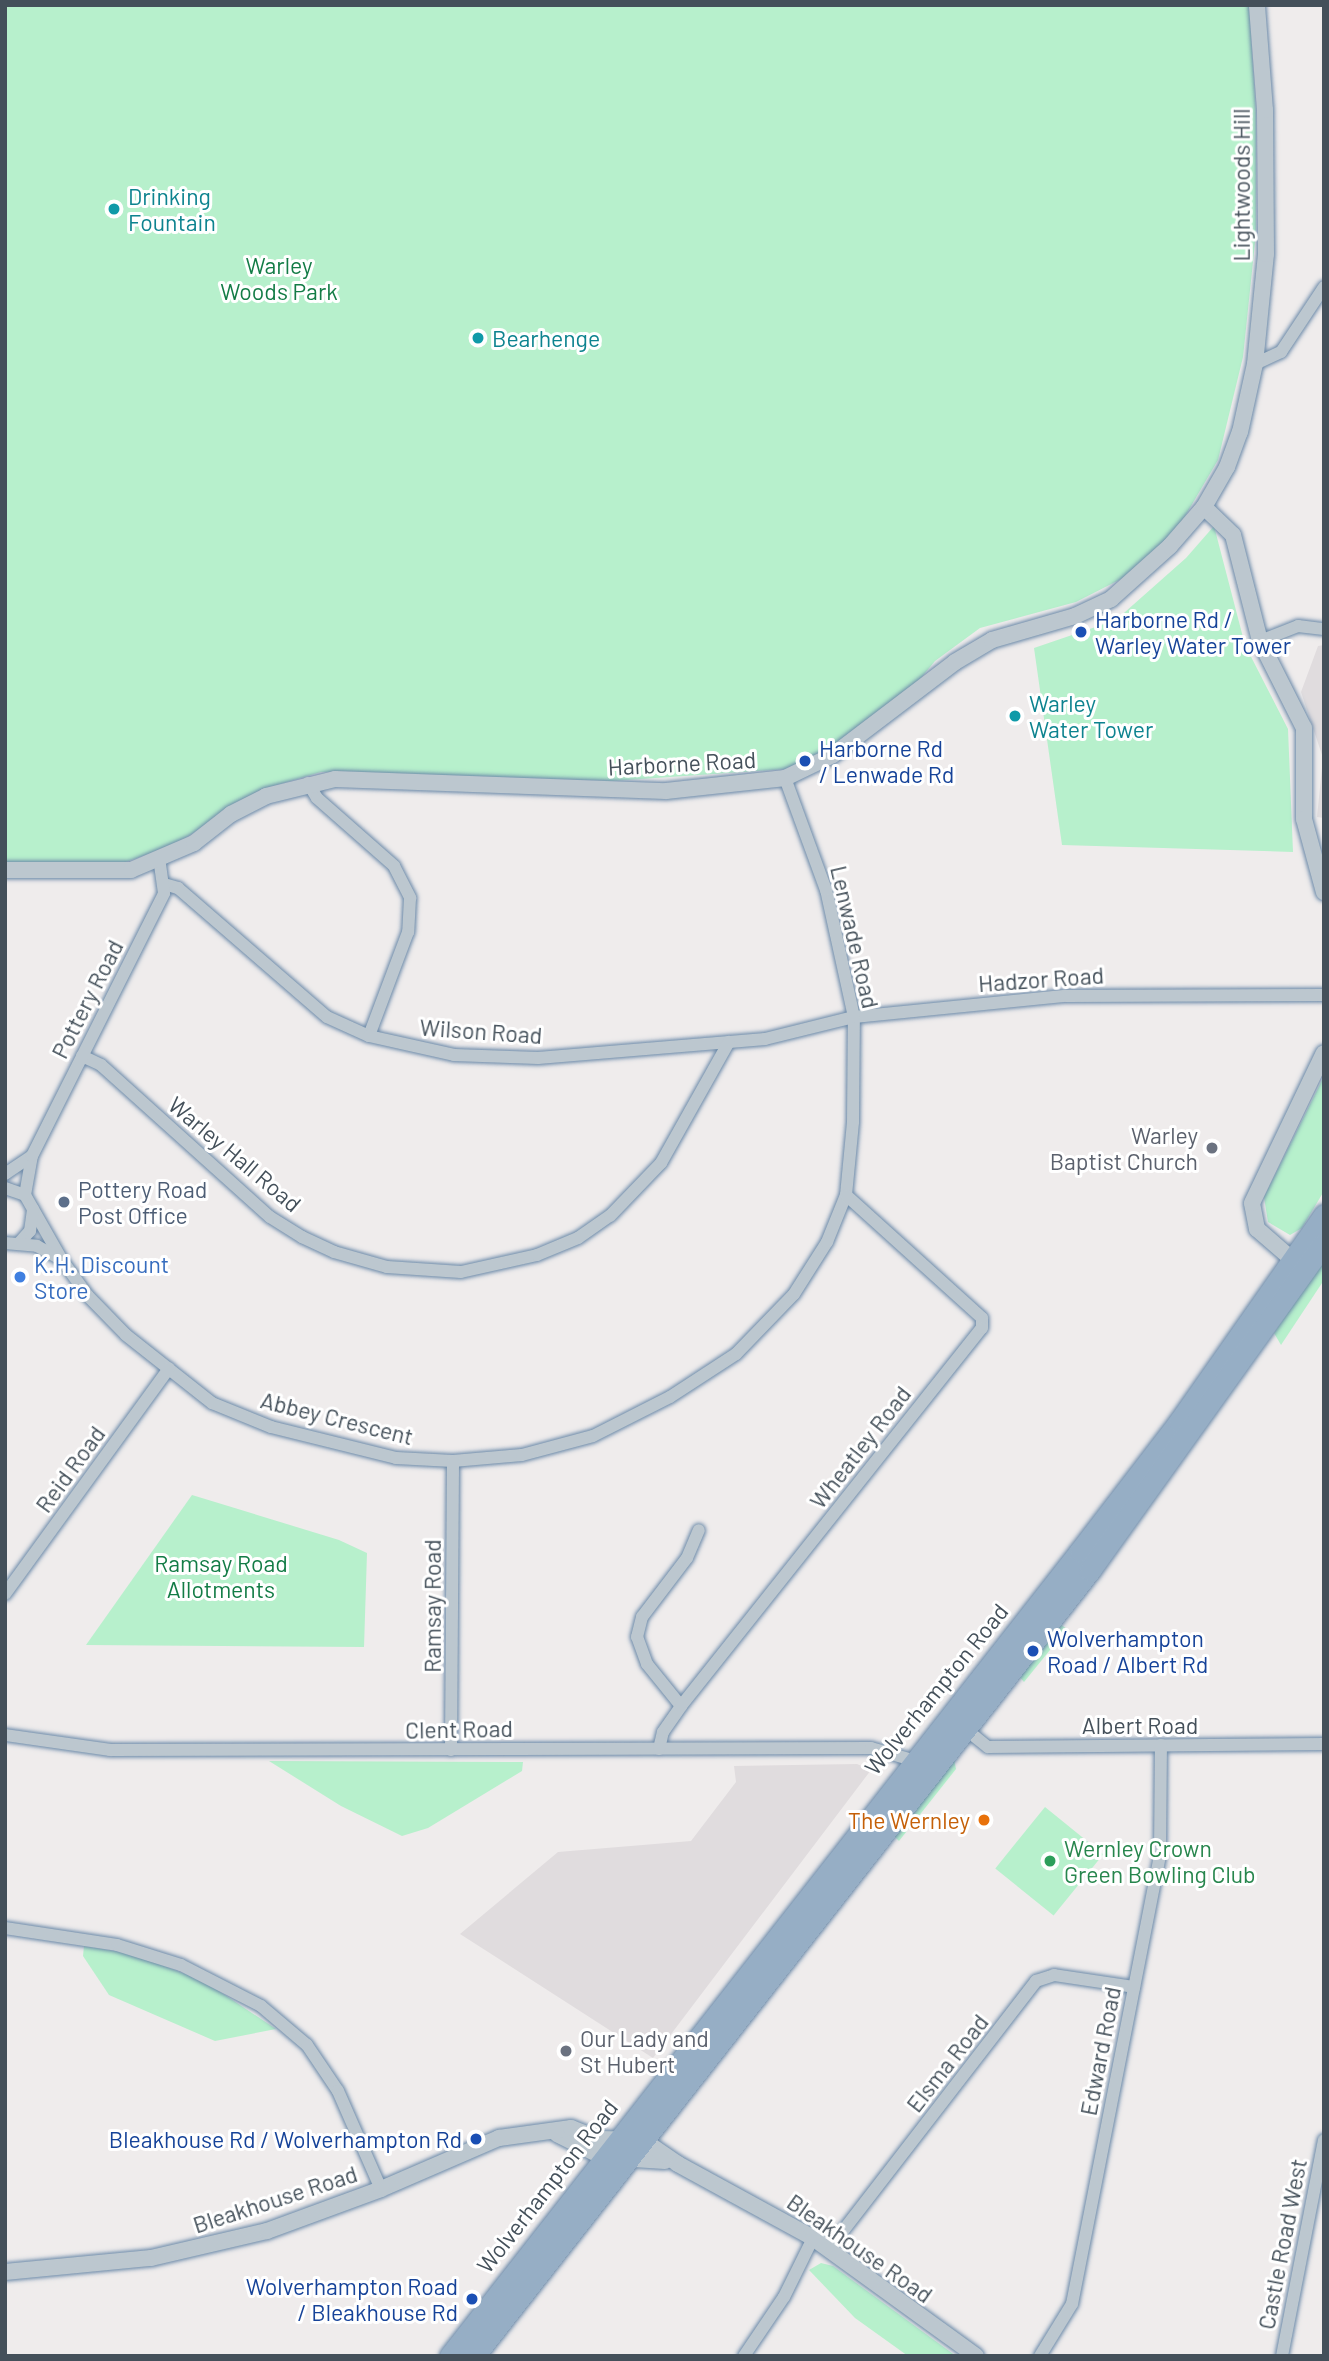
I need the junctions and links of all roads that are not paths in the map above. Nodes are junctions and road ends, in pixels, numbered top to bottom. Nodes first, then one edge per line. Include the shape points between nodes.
1 (1257, 5) edge
2 (1324, 287) edge
3 (1255, 364) junction
4 (1204, 507) junction
5 (1324, 629) edge
6 (1260, 641) junction
7 (786, 778) junction
8 (308, 783) junction
9 (159, 858) junction
10 (5, 870) edge
11 (164, 884) junction
12 (1324, 892) edge
13 (1324, 995) edge
14 (854, 1017) junction
15 (369, 1036) junction
16 (765, 1039) joint
17 (729, 1042) junction
18 (1324, 1053) edge
19 (82, 1056) junction
20 (32, 1156) junction
21 (5, 1174) edge
22 (5, 1188) edge
23 (25, 1195) junction
24 (846, 1195) junction
25 (33, 1209) junction
26 (1324, 1214) edge
27 (20, 1242) junction
28 (5, 1243) edge
29 (1324, 1243) edge
30 (62, 1260) junction
31 (1300, 1265) junction
32 (169, 1368) junction
33 (453, 1461) junction
34 (699, 1530) dead end
35 (5, 1594) edge
36 (681, 1706) junction
37 (962, 1727) junction
38 (5, 1735) edge
39 (1324, 1744) edge
40 (1161, 1745) junction
41 (659, 1749) junction
42 (451, 1750) junction
43 (912, 1760) junction
44 (5, 1928) edge
45 (1134, 1987) junction
46 (548, 2131) junction
47 (1324, 2140) edge
48 (630, 2145) junction
49 (603, 2157) junction
50 (381, 2189) junction
51 (813, 2238) junction
52 (829, 2249) junction
53 (5, 2272) edge
54 (450, 2356) edge
55 (474, 2356) edge
56 (744, 2356) edge
57 (976, 2356) edge
58 (1040, 2356) edge
59 (1282, 2356) edge

1 - 3 street, Lightwoods Hill via 1265,110 1266,254
2 - 3 street via 1281,352
3 - 4 street, Harborne Road via 1231,455
4 - 6 street via 1233,535
4 - 7 street, Harborne Road via 1170,546 1111,599 1075,616 992,640 955,662 833,755
5 - 6 street via 1298,626
6 - 12 street via 1304,728 1304,819
7 - 8 street, Harborne Road via 666,791 335,779
7 - 14 street, Lenwade Road via 826,890
8 - 9 street, Harborne Road via 266,796 231,814 194,843
8 - 15 street via 317,798 394,866 410,898 408,932
9 - 10 street, Harborne Road via 131,870 102,873
9 - 11 street
11 - 15 street, Wilson Road via 178,888 327,1017
11 - 19 street, Pottery Road
13 - 14 street, Hadzor Road via 1066,996
14 - 16 street, Hadzor Road
14 - 24 street, Lenwade Road via 853,1122
15 - 17 street, Wilson Road via 417,1050 490,1058
16 - 17 street, Wilson Road
17 - 19 street, Warley Hall Road via 661,1163 610,1216 578,1238 537,1255 461,1272 387,1267 302,1237 270,1217 101,1065
18 - 31 street via 1252,1203 1256,1229
19 - 20 street, Pottery Road
20 - 21 street, Pottery Road
20 - 23 street, Pottery Road
22 - 23 street
23 - 25 street, Abbey Crescent
24 - 33 street, Abbey Crescent via 827,1242 794,1294 736,1354 670,1397 593,1436 522,1455
24 - 36 street, Wheatley Road via 982,1318 982,1328
25 - 27 street via 30,1231
25 - 30 street, Abbey Crescent
26 - 31 highway, Wolverhampton Road
27 - 28 street
27 - 30 street, Abbey Crescent
29 - 31 highway, Wolverhampton Road
30 - 32 street, Abbey Crescent via 126,1335
31 - 37 highway, Wolverhampton Road via 1090,1570
31 - 43 highway, Wolverhampton Road
32 - 33 street, Abbey Crescent via 212,1404 271,1427 396,1458
32 - 35 street, Reid Road
33 - 42 street, Ramsay Road
34 - 36 street via 687,1558 642,1617 637,1637 647,1664
36 - 41 street, Wheatley Road via 663,1732
37 - 40 street, Albert Road via 988,1747
37 - 43 highway
37 - 48 highway, Wolverhampton Road
38 - 42 street, Clent Road via 110,1750
39 - 40 street, Albert Road
40 - 45 street, Edward Road via 1160,1854
41 - 42 street, Clent Road
41 - 43 street, Clent Road via 871,1748
43 - 48 highway, Wolverhampton Road
44 - 50 street via 130,1949 181,1965 261,2006 307,2045 338,2091
45 - 52 street, Elsma Road via 1054,1975 1036,1981
45 - 58 street, Edward Road via 1072,2304
46 - 48 street, Bleakhouse Road via 571,2129
46 - 49 street
46 - 50 street, Bleakhouse Road via 499,2138
47 - 59 street, Castle Road West
48 - 49 highway, Wolverhampton Road
48 - 51 street, Bleakhouse Road via 678,2164
48 - 55 highway, Wolverhampton Road
49 - 54 highway, Wolverhampton Road
50 - 53 street, Bleakhouse Road via 267,2231 192,2250 113,2263
51 - 52 street, Bleakhouse Road
51 - 56 street via 784,2297
52 - 57 street, Bleakhouse Road

